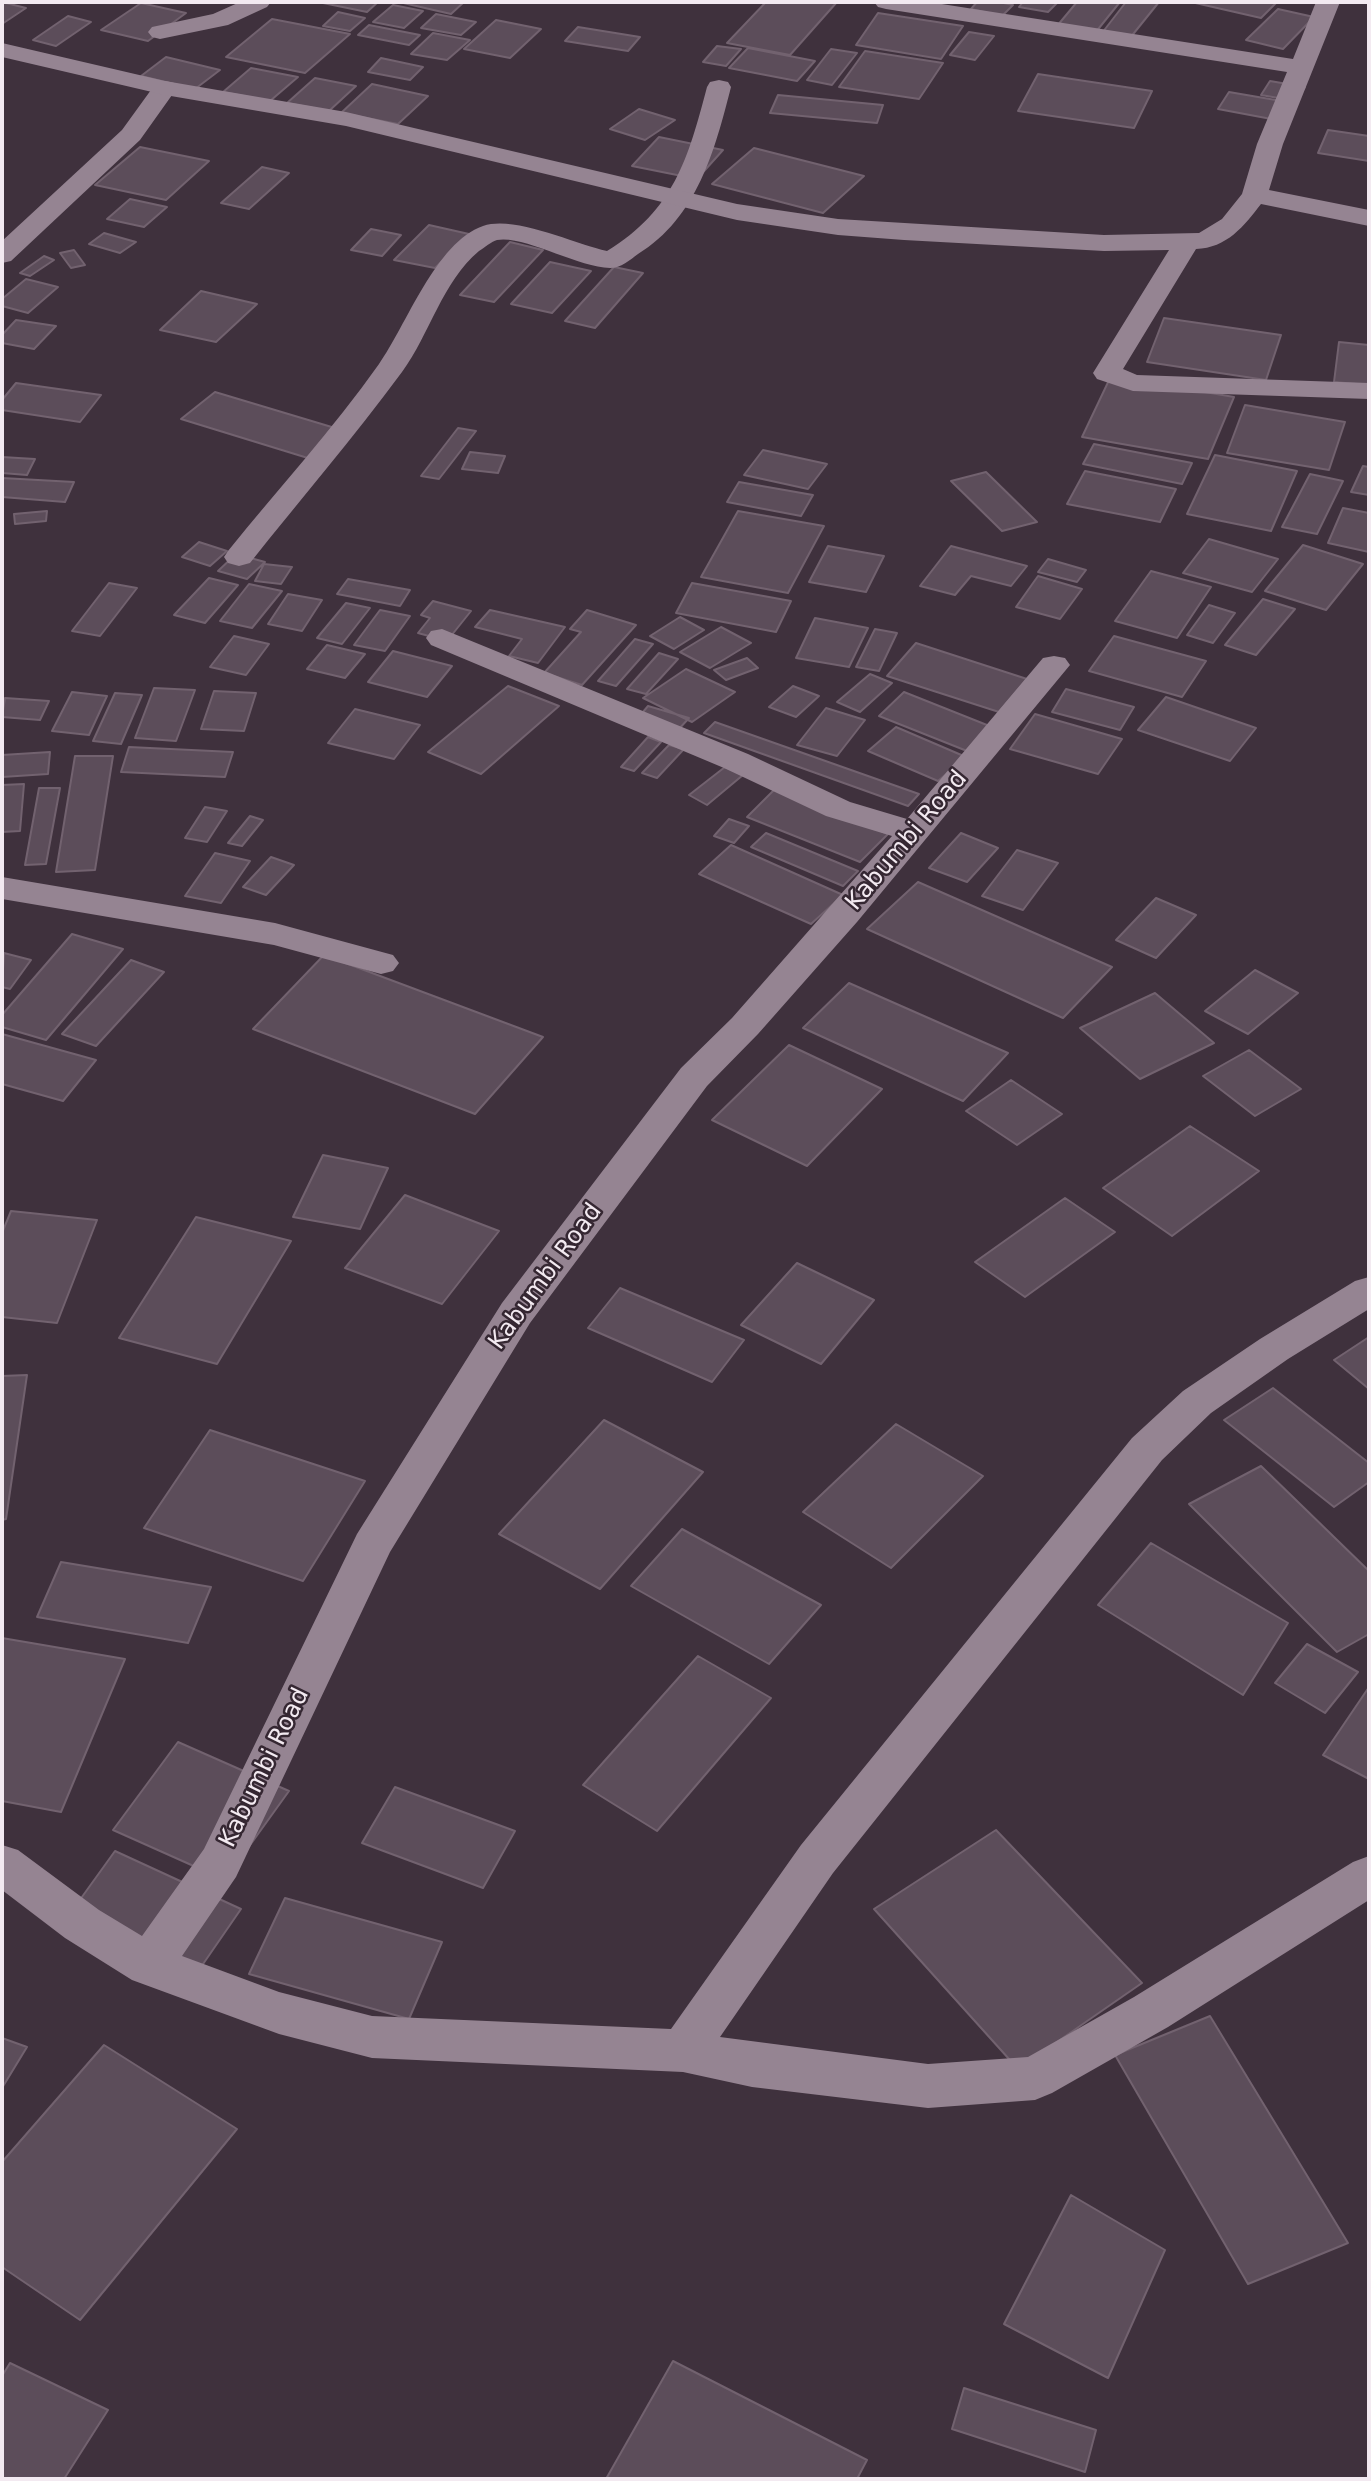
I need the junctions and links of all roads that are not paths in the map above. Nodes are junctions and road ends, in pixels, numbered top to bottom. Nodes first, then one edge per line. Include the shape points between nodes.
1 (259, 2) edge
2 (886, 2) edge
3 (1328, 2) edge
4 (159, 32) dead end
5 (2, 50) edge
6 (1299, 66) junction
7 (719, 87) dead end
8 (165, 88) junction
9 (1255, 195) junction
10 (683, 198) junction
11 (1369, 218) edge
12 (1186, 243) junction
13 (2, 255) edge
14 (1369, 391) edge
15 (239, 557) dead end
16 (442, 638) dead end
17 (1054, 664) dead end
18 (914, 832) junction
19 (2, 888) edge
20 (381, 963) dead end
21 (1369, 1291) edge
22 (2, 1864) edge
23 (1369, 1876) edge
24 (149, 1965) junction
25 (683, 2051) junction

1 - 4 street via 220,20
2 - 6 street
3 - 6 street
5 - 8 street
6 - 9 street
7 - 10 street via 703,149
8 - 10 street via 346,119
8 - 13 street via 131,135
9 - 11 street
9 - 12 street via 1216,236
10 - 12 street via 737,212 838,227 1104,243
10 - 15 street via 637,246 611,260 517,233 490,232 468,247 436,288 392,366
12 - 14 street via 1107,373 1133,383
16 - 18 street via 736,761 838,809
17 - 18 street, Kabumbi Road
18 - 24 street, Kabumbi Road via 745,1026 694,1077 516,1313 372,1546 220,1863
19 - 20 street via 275,934
21 - 25 street via 1196,1402 1147,1449 817,1858
22 - 24 street via 82,1924
23 - 25 street via 1151,2012 1035,2078 928,2086 752,2065
24 - 25 street via 279,2012 372,2036

